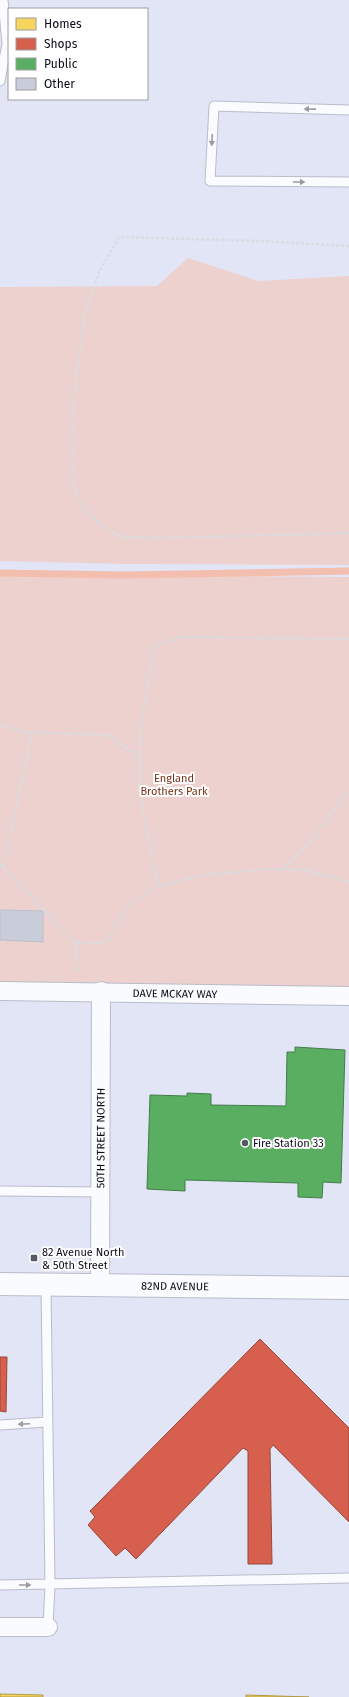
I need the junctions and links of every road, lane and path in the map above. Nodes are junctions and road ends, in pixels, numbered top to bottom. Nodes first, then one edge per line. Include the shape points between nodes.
1 (3, 0) edge
2 (0, 81) edge
3 (349, 110) edge
4 (349, 182) edge
5 (349, 246) edge
6 (349, 533) edge
7 (349, 639) edge
8 (0, 725) edge
9 (32, 732) junction
10 (140, 758) junction
11 (349, 790) edge
12 (1, 866) edge
13 (281, 870) junction
14 (349, 882) edge
15 (158, 886) junction
16 (76, 943) junction
17 (77, 974) dead end
18 (0, 990) edge
19 (101, 991) junction
20 (349, 996) edge
21 (0, 1191) edge
22 (100, 1192) junction
23 (0, 1284) edge
24 (46, 1284) junction
25 (100, 1285) junction
26 (349, 1288) edge
27 (47, 1422) junction
28 (0, 1425) edge
29 (349, 1578) edge
30 (0, 1585) edge
31 (50, 1585) junction
32 (0, 1627) edge
33 (48, 1627) joint

1 - 2 lane via 7,44
3 -> 4 lane via 214,106 210,181
5 - 6 path via 119,237 99,272 84,317 74,406 72,456 73,481 79,499 89,516 123,537
7 - 10 path via 180,637 157,645 153,652 141,725
8 - 9 path
9 - 10 path via 108,735
9 - 12 path
10 - 15 path via 139,789
11 - 13 path via 306,847
12 - 16 path
13 - 14 path via 304,870
13 - 15 path via 204,875
15 - 16 path via 131,902 107,941
16 - 17 path
18 - 19 street, DAVE MCKAY WAY
19 - 20 street, DAVE MCKAY WAY
19 - 22 street, 50TH STREET NORTH
21 - 22 lane
22 - 25 street, 50TH STREET NORTH
23 - 24 street, 82ND AVENUE
24 - 25 street, 82ND AVENUE
24 - 27 lane
25 - 26 street, 82ND AVENUE
27 -> 28 lane
27 - 31 lane
29 - 31 lane
30 -> 31 lane
31 - 33 lane
32 - 33 street

